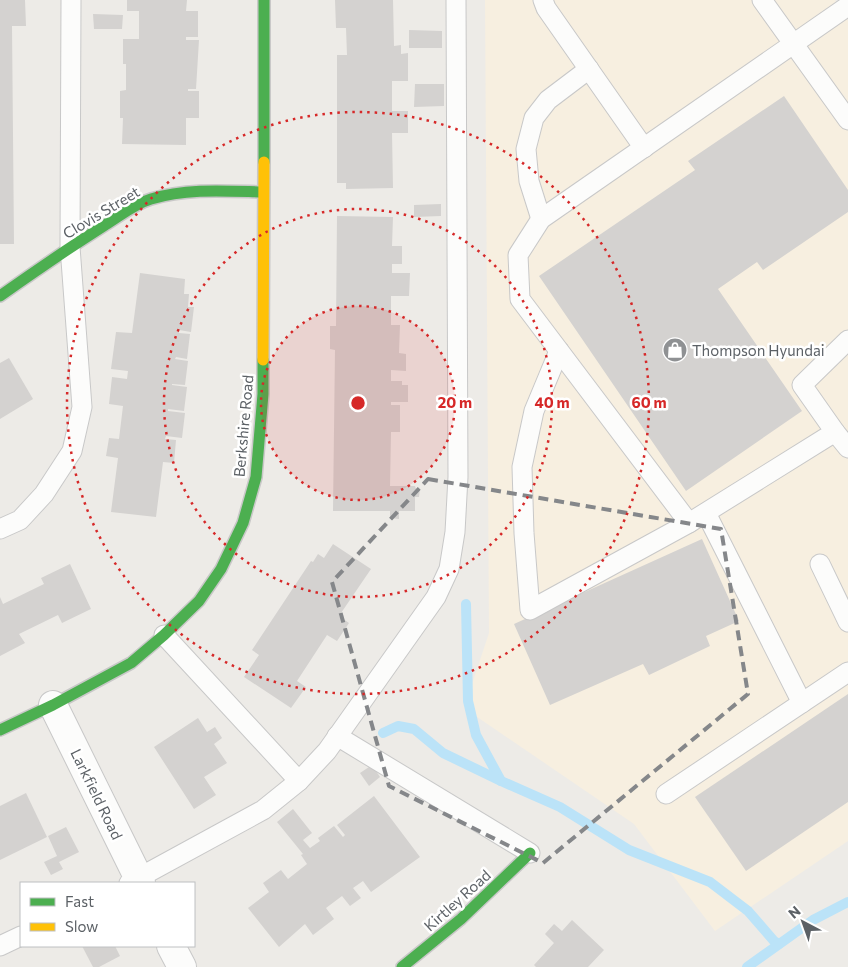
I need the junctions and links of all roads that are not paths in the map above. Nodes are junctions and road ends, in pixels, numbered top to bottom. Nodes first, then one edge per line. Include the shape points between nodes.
1 (71, 0) edge
2 (264, 0) edge
3 (456, 0) edge
4 (542, 0) edge
5 (762, 0) edge
6 (848, 6) edge
7 (792, 44) junction
8 (589, 69) junction
9 (848, 120) edge
10 (644, 148) junction
11 (262, 192) junction
12 (541, 219) junction
13 (70, 248) junction
14 (0, 296) edge
15 (848, 340) edge
16 (559, 351) junction
17 (836, 432) junction
18 (848, 448) edge
19 (706, 512) junction
20 (689, 522) junction
21 (0, 529) edge
22 (820, 564) dead end
23 (848, 622) edge
24 (164, 635) junction
25 (848, 672) edge
26 (802, 703) junction
27 (54, 705) junction
28 (0, 730) edge
29 (337, 736) junction
30 (299, 781) junction
31 (666, 794) dead end
32 (530, 853) joint
33 (136, 882) edge
34 (20, 936) edge
35 (0, 946) edge
36 (172, 947) edge
37 (182, 967) edge
38 (402, 967) edge

1 - 13 lane
2 - 11 street, Berkshire Road
3 - 29 lane via 458,477 450,569 436,597
4 - 8 lane
5 - 7 lane
6 - 7 lane
7 - 9 lane
7 - 10 lane
8 - 10 lane
8 - 12 lane via 548,100 534,118 526,149 529,181
10 - 12 lane
11 - 13 street, Clovis Street via 179,193 153,199 129,210
11 - 24 street, Berkshire Road via 263,394 256,478 243,523 222,569 199,601
12 - 16 lane via 518,255 520,298
13 - 14 street, Clovis Street
13 - 21 lane via 82,407 72,451 44,494 20,520
15 - 17 lane via 802,385
16 - 20 lane
16 - 20 lane via 534,411 522,467 530,610
17 - 18 lane
17 - 19 lane
19 - 20 lane
19 - 26 lane
22 - 23 lane
24 - 27 street, Berkshire Road via 132,662
24 - 30 lane
25 - 26 lane
26 - 31 lane
27 - 28 street, Berkshire Road
27 - 33 street, Larkfield Road
29 - 30 lane
29 - 32 lane
30 - 33 lane via 263,810
32 - 38 street, Kirtley Road via 462,919
34 - 35 lane
36 - 37 street

